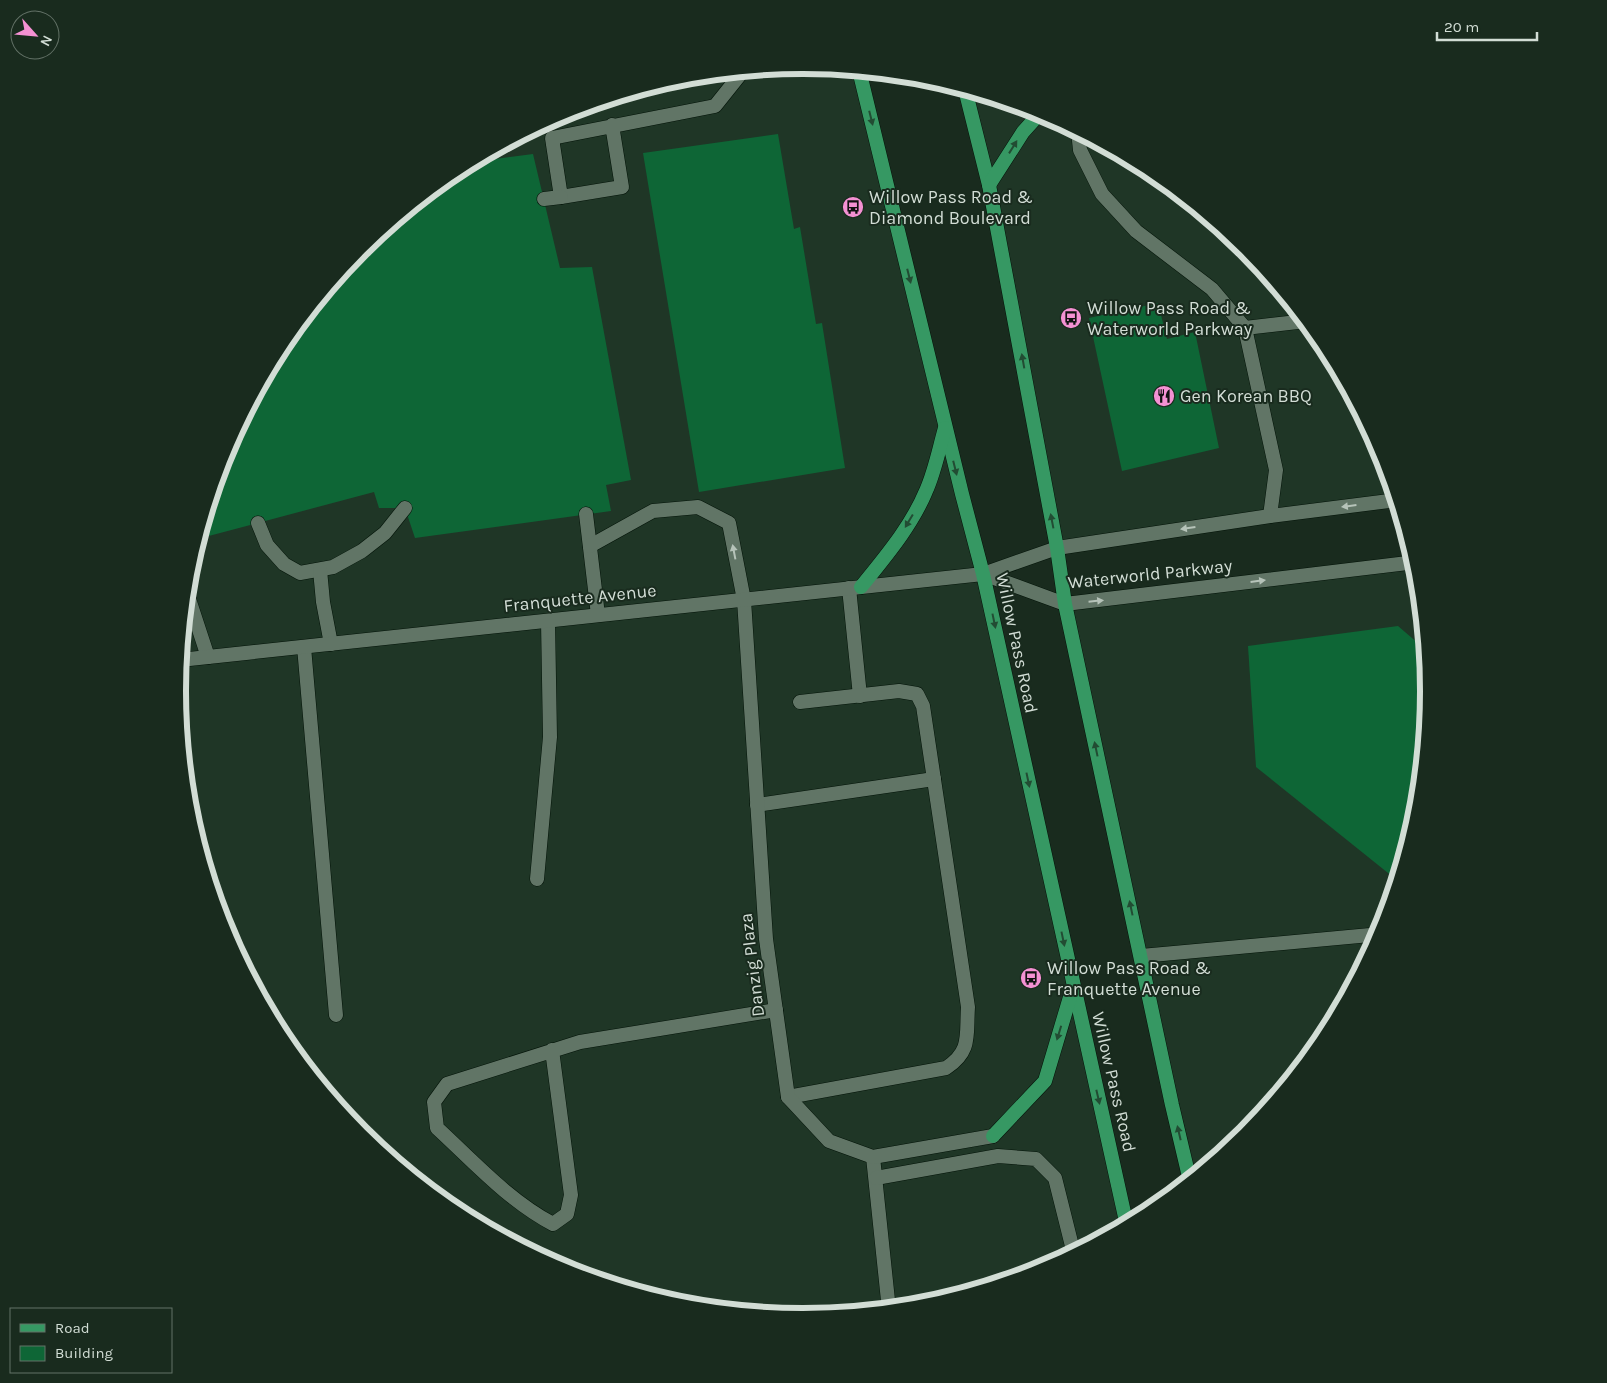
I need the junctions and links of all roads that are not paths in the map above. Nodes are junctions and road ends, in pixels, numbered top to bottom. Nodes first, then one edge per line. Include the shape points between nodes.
1 (861, 77) edge
2 (738, 78) edge
3 (967, 96) edge
4 (1035, 119) edge
5 (612, 125) junction
6 (1079, 138) edge
7 (989, 185) junction
8 (561, 197) junction
9 (544, 199) dead end
10 (1299, 322) edge
11 (1245, 328) junction
12 (946, 427) junction
13 (1390, 501) edge
14 (405, 508) dead end
15 (586, 514) dead end
16 (1270, 516) junction
17 (258, 523) dead end
18 (590, 546) junction
19 (1057, 548) junction
20 (1407, 563) edge
21 (320, 570) junction
22 (984, 574) junction
23 (855, 588) junction
24 (744, 600) junction
25 (1065, 604) junction
26 (192, 608) edge
27 (598, 615) junction
28 (548, 621) junction
29 (331, 644) junction
30 (304, 647) junction
31 (208, 657) junction
32 (187, 659) edge
33 (860, 696) junction
34 (800, 702) dead end
35 (934, 779) junction
36 (757, 805) junction
37 (537, 879) dead end
38 (1371, 935) edge
39 (1141, 956) junction
40 (1074, 987) junction
41 (776, 1010) junction
42 (336, 1015) dead end
43 (552, 1050) junction
44 (788, 1097) junction
45 (993, 1136) joint
46 (874, 1158) junction
47 (1189, 1175) edge
48 (876, 1178) junction
49 (1125, 1218) edge
50 (1072, 1248) edge
51 (888, 1303) edge

1 -> 12 main road, Willow Pass Road
2 - 5 street via 715,106
3 - 7 main road
7 -> 4 main road
5 - 8 street via 552,138
5 - 8 street via 622,187
6 - 11 street via 1080,150 1102,194 1136,231 1212,289
19 -> 7 main road
8 - 9 street
10 - 11 street
11 - 16 street via 1276,470
12 -> 22 main road, Willow Pass Road
12 -> 23 main road via 926,491 911,520 891,550
13 -> 16 street, Waterworld Parkway
14 - 21 street via 385,533 362,551 333,567
15 - 18 street
16 -> 19 street, Waterworld Parkway
17 - 21 street via 267,545 284,564 300,572
24 -> 18 street, Danzig Plaza via 729,524 698,507 653,511
18 - 27 street
19 - 22 street, Waterworld Parkway
19 - 25 main road
25 -> 20 street, Waterworld Parkway
21 - 29 street
22 - 23 street, Franquette Avenue
22 - 25 street, Waterworld Parkway
22 -> 40 main road, Willow Pass Road
23 - 24 street, Franquette Avenue
23 - 33 street
24 - 27 street, Franquette Avenue
24 - 36 street, Danzig Plaza
39 -> 25 main road
26 - 31 street
27 - 28 street, Franquette Avenue
28 - 29 street, Franquette Avenue
28 - 37 street via 550,737
29 - 30 street, Franquette Avenue
30 - 31 street, Franquette Avenue
30 - 42 street
31 - 32 street, Franquette Avenue
33 - 34 street
33 - 35 street via 899,691 917,694 923,706
35 - 36 street
35 - 44 street via 968,1008 965,1048 958,1060 946,1068
36 - 41 street, Danzig Plaza via 766,940
38 - 39 street
47 -> 39 main road
40 -> 45 main road via 1045,1081
40 -> 49 main road, Willow Pass Road
41 - 43 street via 580,1042
41 - 44 street, Danzig Plaza
43 - 43 street via 447,1084 434,1102 437,1128 515,1198 553,1224 567,1214 571,1195
44 - 46 street via 829,1140
45 - 46 street
46 - 48 street
48 - 50 street via 998,1156 1036,1160 1055,1178
48 - 51 street

